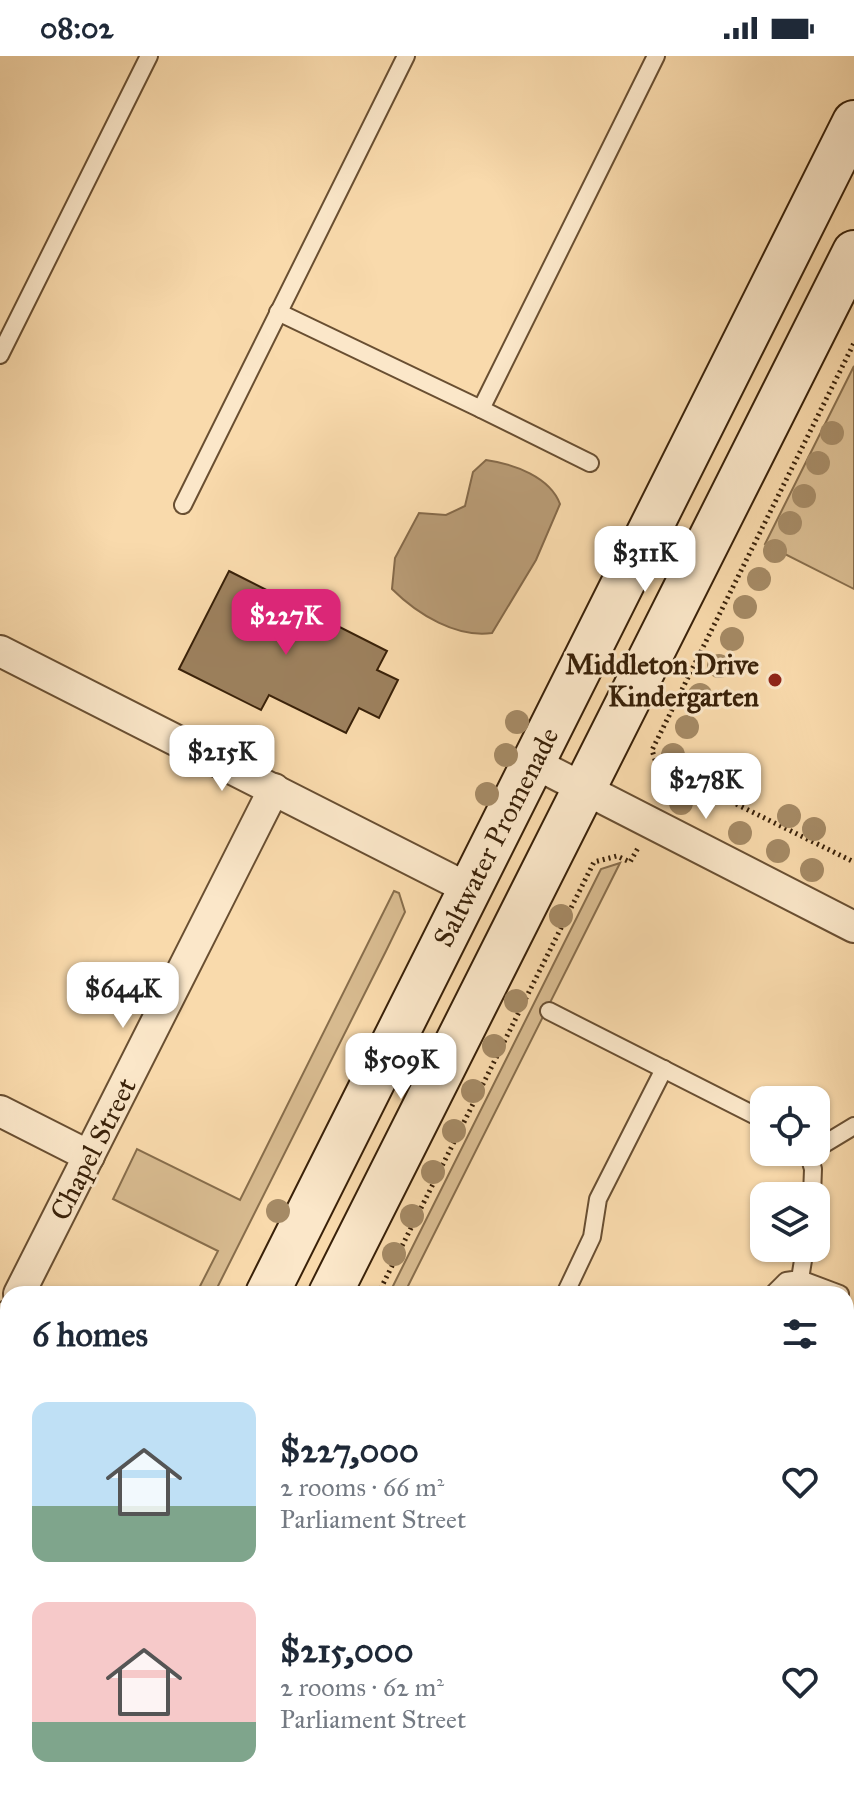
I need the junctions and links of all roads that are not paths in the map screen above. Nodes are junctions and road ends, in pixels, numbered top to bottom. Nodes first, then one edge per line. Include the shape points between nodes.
1 (149, 56) edge
2 (406, 56) edge
3 (656, 56) edge
4 (854, 122) edge
5 (854, 252) edge
6 (278, 312) junction
7 (0, 355) edge
8 (481, 409) junction
9 (590, 463) dead end
10 (183, 505) dead end
11 (0, 651) edge
12 (534, 763) junction
13 (274, 789) junction
14 (585, 789) junction
15 (469, 889) junction
16 (854, 927) edge
17 (549, 1011) dead end
18 (664, 1069) junction
19 (0, 1111) edge
20 (750, 1113) edge
21 (854, 1126) edge
22 (830, 1141) edge
23 (89, 1156) junction
24 (803, 1262) edge
25 (800, 1279) junction
26 (23, 1286) edge
27 (271, 1286) edge
28 (334, 1286) edge
29 (569, 1286) edge
30 (781, 1286) edge
31 (819, 1286) edge

1 - 7 lane
2 - 6 lane
3 - 8 lane
4 - 12 street, Saltwater Promenade
5 - 14 street, Saltwater Promenade
6 - 8 lane
6 - 10 lane
8 - 9 lane
11 - 13 street
12 - 14 street
12 - 15 street, Saltwater Promenade
13 - 15 street
13 - 23 street, Chapel Street
14 - 16 street
14 - 28 street, Saltwater Promenade
15 - 27 street, Saltwater Promenade
17 - 18 lane
18 - 20 lane
18 - 29 lane via 598,1199 592,1237
19 - 23 street
21 - 22 lane
23 - 26 street, Chapel Street
24 - 25 lane
25 - 30 lane
25 - 31 lane

